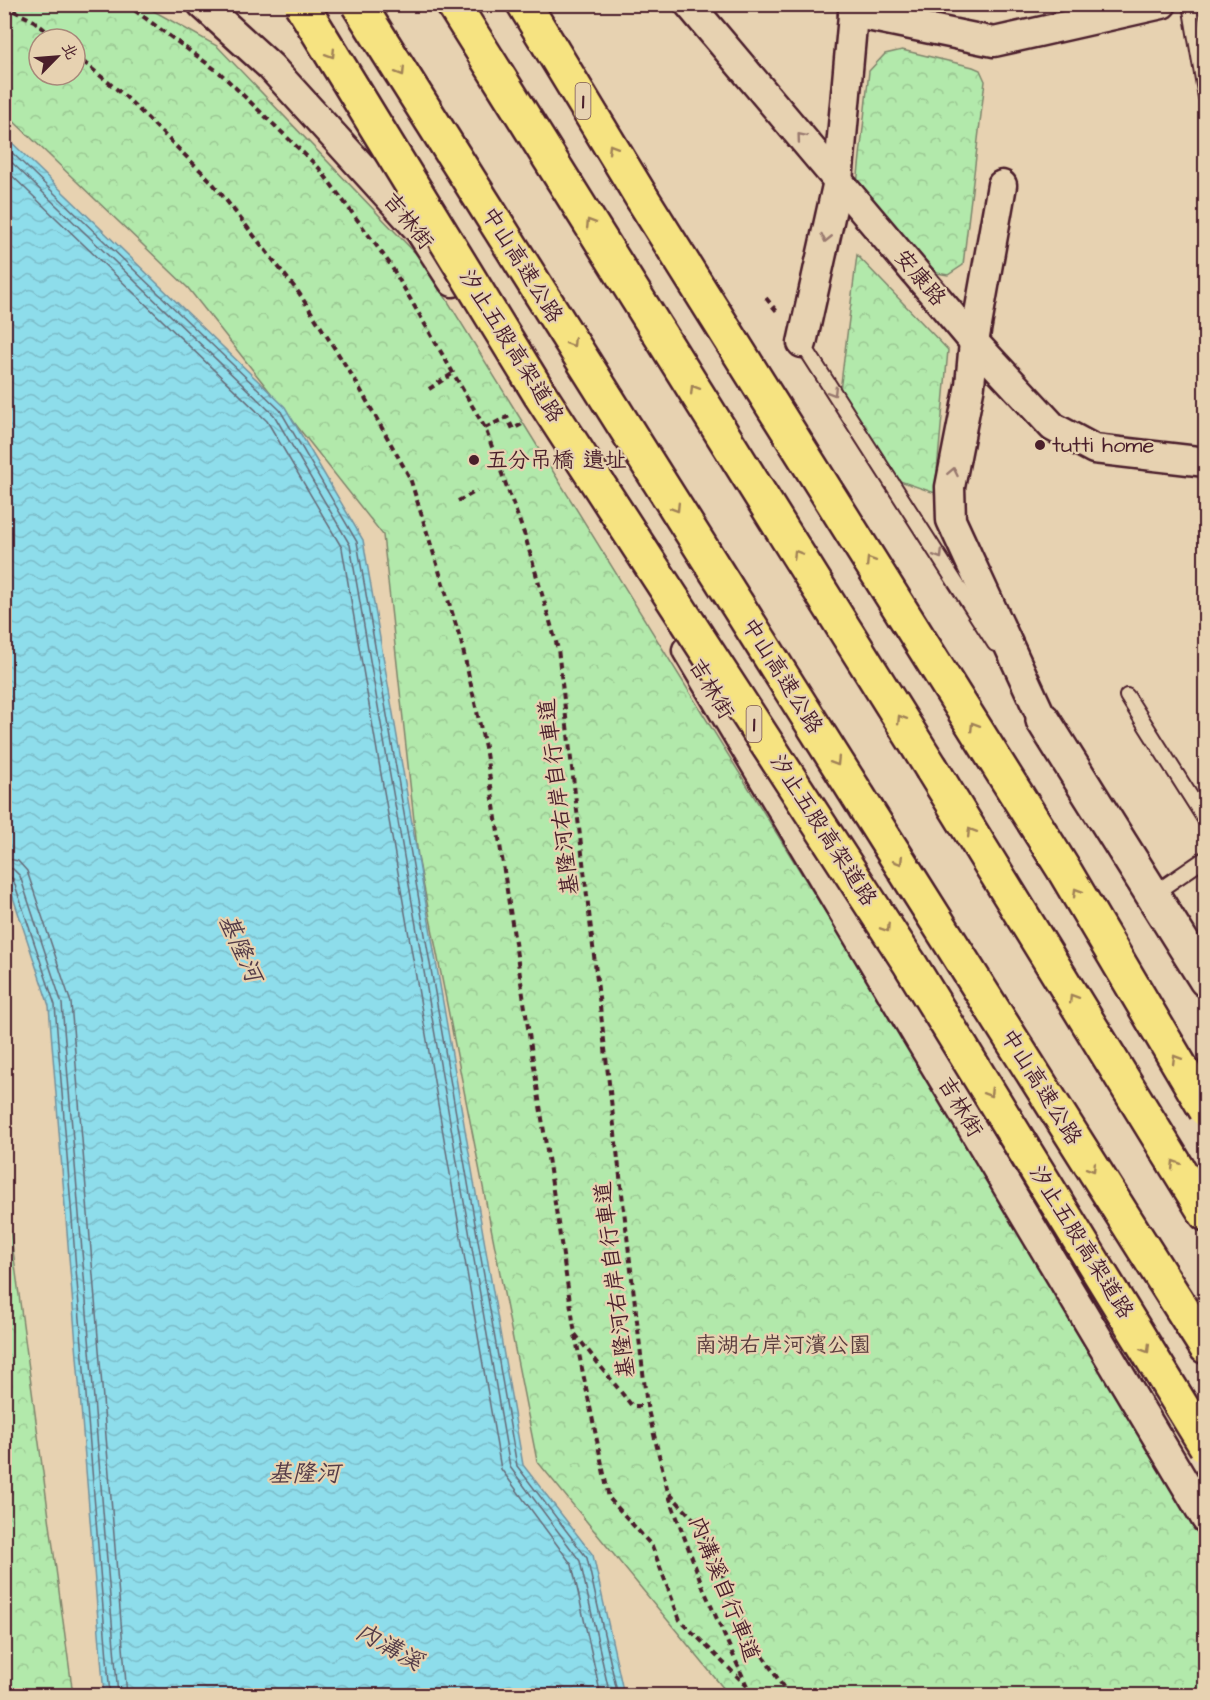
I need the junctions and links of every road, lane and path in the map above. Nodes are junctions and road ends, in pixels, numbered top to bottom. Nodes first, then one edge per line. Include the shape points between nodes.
1 (126, 4) edge
2 (202, 4) edge
3 (300, 4) edge
4 (358, 4) edge
5 (453, 4) edge
6 (524, 4) edge
7 (689, 4) edge
8 (1162, 4) edge
9 (1190, 4) edge
10 (4, 6) edge
11 (854, 9) edge
12 (41, 27) edge
13 (87, 65) edge
14 (1206, 98) edge
15 (838, 181) junction
16 (1002, 185) dead end
17 (802, 342) joint
18 (974, 342) junction
19 (455, 372) junction
20 (429, 388) dead end
21 (539, 415) junction
22 (485, 428) junction
23 (1206, 462) edge
24 (477, 491) dead end
25 (458, 501) dead end
26 (1127, 696) dead end
27 (1043, 720) junction
28 (1206, 821) edge
29 (1206, 858) edge
30 (1152, 895) junction
31 (1206, 980) edge
32 (1206, 1110) edge
33 (1206, 1214) edge
34 (575, 1334) junction
35 (1206, 1347) edge
36 (647, 1406) junction
37 (1206, 1446) edge
38 (668, 1492) junction
39 (1206, 1519) edge
40 (747, 1686) junction
41 (754, 1695) edge
42 (789, 1695) edge

1 - 19 path, 基隆河右岸自行車道 via 220,73 319,168 390,264
2 - 21 street, 吉林街 via 270,66 420,231
3 -> 37 highway, 汐止五股高架道路 / 1, bridge via 541,396 910,964
4 -> 35 highway, 中山高速公路 / 1, bridge
33 -> 5 highway, bridge
32 -> 6 highway, 1, bridge via 1064,870
15 -> 7 street, 安康路
8 - 11 street via 994,42
9 - 14 lane
10 - 12 path
11 - 15 street
13 - 34 path via 125,96 226,200 299,293 355,380 410,478 461,641 485,747
15 -> 17 street
15 - 18 street, 安康路
16 - 18 street
17 -> 27 lane
18 - 23 street, 安康路 via 1053,427 1094,448
27 -> 18 street via 951,520 950,487 970,385
19 - 20 path
19 - 22 path, 基隆河右岸自行車道
21 - 22 path via 513,429 507,417
21 - 39 street, 吉林街 via 704,677
22 - 36 path, 基隆河右岸自行車道 via 525,536 558,649
24 - 25 path
26 - 28 lane
27 - 30 street
29 - 30 lane
30 - 31 street
34 - 36 path via 632,1406
34 - 40 path via 609,1498 652,1546 680,1620
36 - 38 path, 基隆河右岸自行車道
38 - 40 path, 內溝溪自行車道 via 704,1590
38 - 42 path, 基隆河右岸自行車道 via 700,1526 752,1639
40 - 41 path, 內溝溪自行車道

